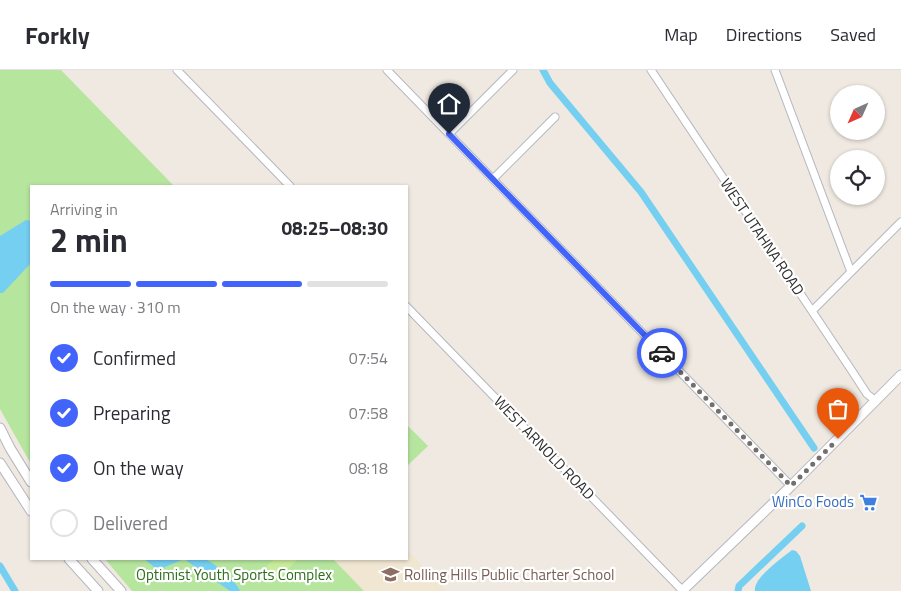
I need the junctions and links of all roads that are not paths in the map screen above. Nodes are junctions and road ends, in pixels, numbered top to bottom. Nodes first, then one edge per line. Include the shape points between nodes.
1 (177, 70) edge
2 (387, 70) edge
3 (514, 70) edge
4 (651, 70) edge
5 (776, 70) edge
6 (555, 117) dead end
7 (449, 134) junction
8 (493, 180) junction
9 (289, 185) edge
10 (901, 222) edge
11 (851, 272) junction
12 (408, 308) edge
13 (812, 311) junction
14 (901, 375) edge
15 (876, 401) junction
16 (0, 428) edge
17 (0, 463) edge
18 (30, 480) edge
19 (791, 486) junction
20 (30, 509) edge
21 (71, 560) edge
22 (93, 560) edge
23 (98, 591) edge
24 (121, 591) edge
25 (682, 591) edge

1 - 9 street
2 - 7 street
3 - 7 street
4 - 13 street, WEST UTAHNA ROAD
5 - 11 street
6 - 8 street
7 - 8 street
8 - 19 street
10 - 11 street
11 - 13 street
12 - 25 street, WEST ARNOLD ROAD
13 - 15 street, WEST UTAHNA ROAD via 867,394
14 - 15 street
15 - 19 street
16 - 18 street
17 - 20 street
19 - 25 street
21 - 23 street
22 - 24 street

